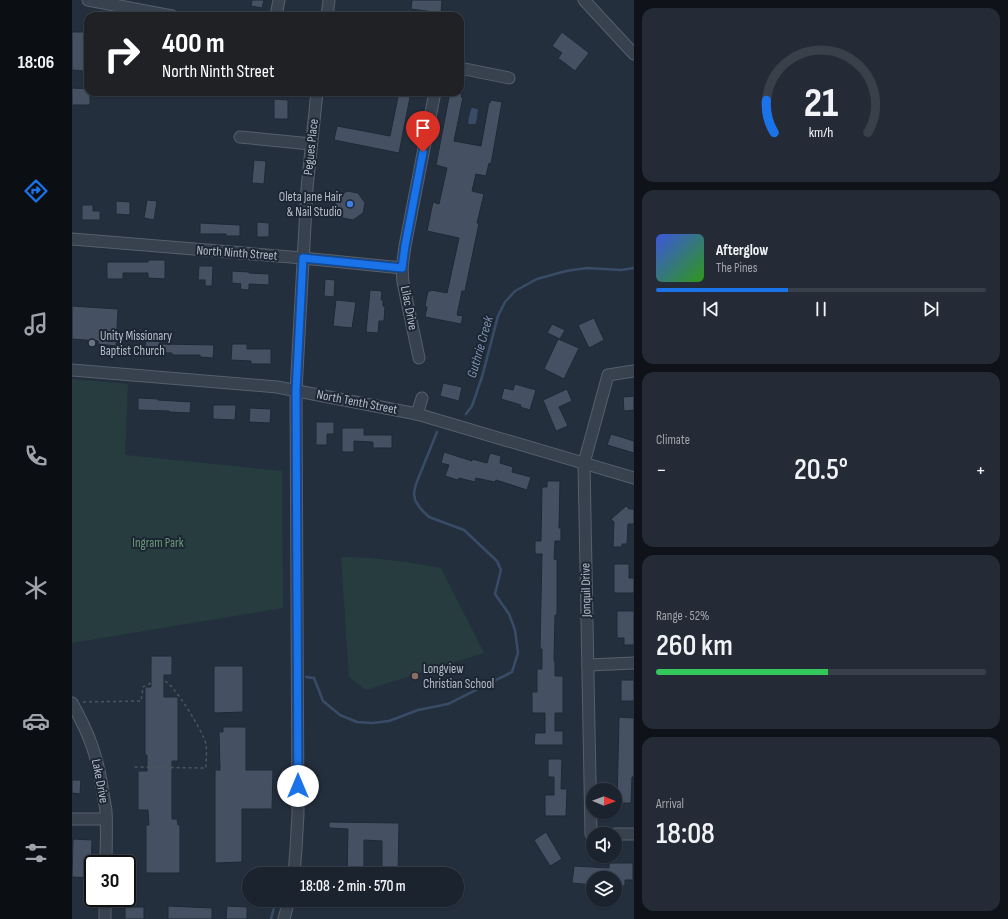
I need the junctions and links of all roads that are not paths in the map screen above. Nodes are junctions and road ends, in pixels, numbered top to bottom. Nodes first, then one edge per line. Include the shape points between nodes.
1 (88, 0) edge
2 (279, 0) edge
3 (329, 0) edge
4 (584, 0) edge
5 (151, 12) edge
6 (277, 12) edge
7 (328, 12) edge
8 (634, 54) edge
9 (464, 69) edge
10 (509, 78) dead end
11 (317, 96) edge
12 (434, 96) edge
13 (240, 138) dead end
14 (311, 144) junction
15 (72, 239) edge
16 (303, 258) junction
17 (402, 268) junction
18 (419, 358) dead end
19 (72, 370) edge
20 (634, 370) edge
21 (296, 391) junction
22 (422, 398) dead end
23 (418, 414) junction
24 (584, 463) junction
25 (634, 478) edge
26 (634, 663) edge
27 (588, 665) junction
28 (76, 703) edge
29 (72, 819) edge
30 (106, 819) junction
31 (592, 827) edge
32 (622, 834) edge
33 (634, 834) edge
34 (106, 855) edge
35 (295, 867) edge
36 (105, 907) edge
37 (287, 907) edge
38 (105, 919) edge
39 (284, 919) edge

1 - 5 street
2 - 6 street
3 - 7 street
4 - 8 street
9 - 10 street
11 - 14 street, Pegues Place
12 - 17 street, Lilac Drive
13 - 14 street
14 - 16 street, Pegues Place
15 - 16 street, North Ninth Street
16 - 17 street, North Ninth Street
16 - 21 street, Pegues Place
17 - 18 street, Lilac Drive
19 - 21 street, North Tenth Street via 277,387
20 - 24 street, Jonquil Drive via 608,375
21 - 23 street, North Tenth Street
21 - 35 street, Pegues Place via 298,814
22 - 23 street
23 - 24 street, North Tenth Street
24 - 25 street, North Tenth Street
24 - 27 street, Jonquil Drive
26 - 27 street
27 - 31 street, Jonquil Drive
28 - 30 street, Lake Drive via 100,773
29 - 30 street
30 - 34 street, Lake Drive
32 - 33 street
36 - 38 street
37 - 39 street

